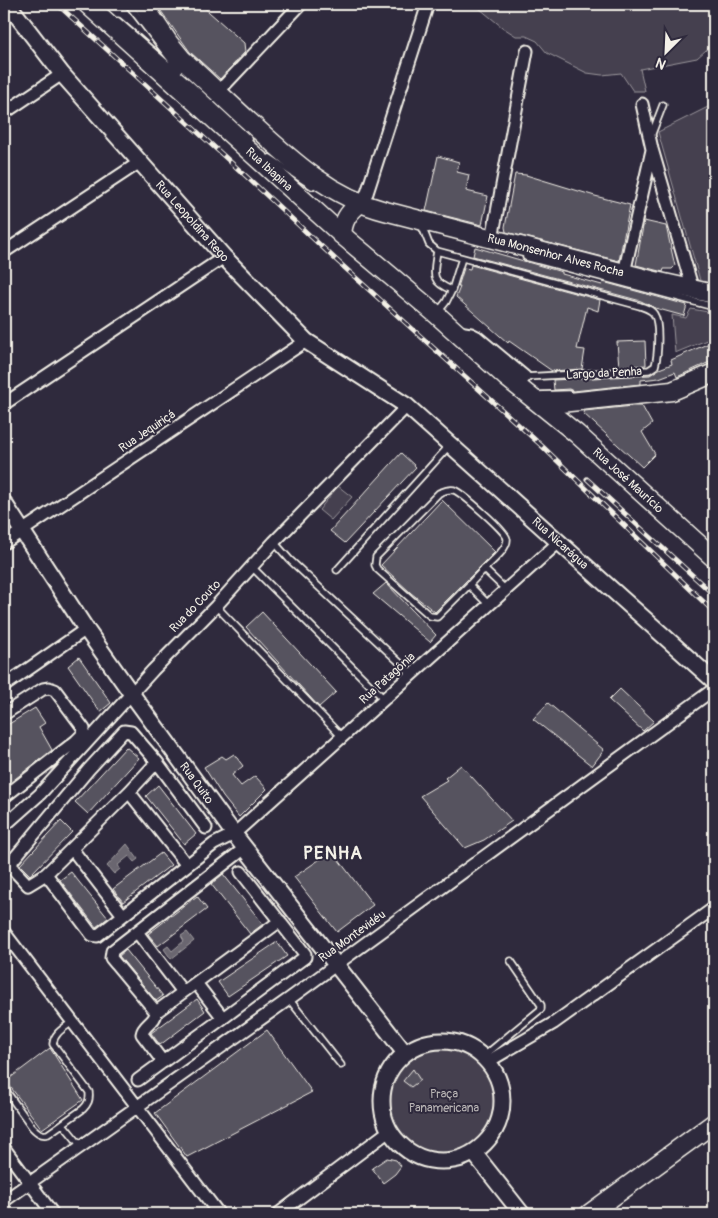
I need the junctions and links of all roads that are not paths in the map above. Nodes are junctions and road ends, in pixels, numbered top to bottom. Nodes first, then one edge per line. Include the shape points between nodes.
1 (8, 4) edge
2 (86, 4) edge
3 (128, 4) edge
4 (143, 4) edge
5 (299, 4) edge
6 (428, 4) edge
7 (114, 17) dead end
8 (527, 51) dead end
9 (62, 74) junction
10 (188, 82) junction
11 (218, 92) junction
12 (642, 104) dead end
13 (662, 105) dead end
14 (4, 113) edge
15 (651, 143) junction
16 (256, 146) dead end
17 (263, 152) dead end
18 (270, 158) junction
19 (292, 161) joint
20 (140, 162) junction
21 (297, 184) dead end
22 (316, 188) dead end
23 (356, 207) junction
24 (330, 215) dead end
25 (421, 226) junction
26 (342, 235) junction
27 (492, 239) junction
28 (4, 252) edge
29 (437, 252) junction
30 (522, 255) dead end
31 (224, 257) junction
32 (462, 258) junction
33 (624, 273) junction
34 (452, 290) junction
35 (692, 290) junction
36 (714, 294) edge
37 (640, 306) joint
38 (714, 307) edge
39 (436, 314) junction
40 (306, 341) junction
41 (714, 373) edge
42 (659, 385) dead end
43 (528, 390) junction
44 (592, 393) dead end
45 (574, 394) dead end
46 (4, 404) edge
47 (407, 406) junction
48 (450, 445) junction
49 (4, 503) edge
50 (22, 531) junction
51 (274, 542) junction
52 (559, 542) junction
53 (4, 544) edge
54 (714, 558) edge
55 (252, 567) junction
56 (484, 569) junction
57 (337, 570) dead end
58 (468, 585) junction
59 (506, 590) junction
60 (489, 605) junction
61 (216, 606) junction
62 (86, 630) junction
63 (412, 674) junction
64 (714, 681) edge
65 (4, 686) edge
66 (714, 689) edge
67 (131, 693) junction
68 (384, 699) junction
69 (4, 714) edge
70 (342, 737) junction
71 (157, 762) junction
72 (129, 792) junction
73 (4, 797) edge
74 (4, 826) edge
75 (206, 828) dead end
76 (234, 834) junction
77 (245, 848) junction
78 (72, 849) junction
79 (186, 864) junction
80 (241, 872) dead end
81 (46, 874) junction
82 (714, 908) edge
83 (123, 915) junction
84 (280, 921) junction
85 (4, 932) edge
86 (137, 932) junction
87 (511, 961) dead end
88 (335, 965) junction
89 (196, 983) junction
90 (183, 992) junction
91 (289, 999) junction
92 (156, 1012) junction
93 (223, 1018) junction
94 (72, 1022) junction
95 (405, 1053) junction
96 (487, 1059) junction
97 (163, 1062) junction
98 (342, 1066) dead end
99 (138, 1080) dead end
100 (4, 1088) edge
101 (136, 1106) junction
102 (714, 1123) edge
103 (62, 1124) junction
104 (389, 1131) junction
105 (81, 1146) junction
106 (4, 1148) edge
107 (474, 1153) junction
108 (30, 1183) junction
109 (4, 1201) edge
110 (53, 1214) edge
111 (219, 1214) edge
112 (278, 1214) edge
113 (522, 1214) edge
114 (590, 1214) edge

1 - 9 street, Rua Leopoldina Rego
2 - 26 main road, Rua Ibiapina
3 - 10 lane
4 - 11 main road, Rua Ibiapina via 175,51
5 - 11 street
6 - 23 street via 367,193
7 - 10 lane
8 - 27 street
9 - 14 street
9 - 20 street, Rua Leopoldina Rego
10 - 16 lane
11 - 19 main road, Rua Ibiapina
12 - 15 street
13 - 15 lane
15 - 33 street
15 - 35 street
17 - 18 lane
18 - 21 lane
18 - 22 lane
19 - 23 main road, Rua Monsenhor Alves Rocha
20 - 28 street
20 - 31 street, Rua Leopoldina Rego
23 - 25 main road, Rua Monsenhor Alves Rocha
23 - 26 main road via 345,218
24 - 26 lane
25 - 27 main road, Rua Monsenhor Alves Rocha
25 - 29 lane via 429,244
26 - 39 main road, Rua Ibiapina
27 - 33 main road, Rua Monsenhor Alves Rocha
29 - 32 lane, Rua Monsenhor Alves Rocha
29 - 34 lane via 436,282
30 - 38 lane
31 - 40 street, Rua Leopoldina Rego
31 - 46 street
32 - 34 lane
32 - 37 lane, Rua Monsenhor Alves Rocha
33 - 35 main road, Rua Monsenhor Alves Rocha
34 - 39 lane
35 - 36 main road
37 - 43 lane, Largo da Penha via 651,310 656,320 657,358 653,368
39 - 43 main road, Rua Ibiapina
40 - 47 street, Rua Leopoldina Rego
40 - 50 street, Rua Jequiriçá
41 - 43 main road, Largo da Penha via 672,391
42 - 44 lane
43 - 45 lane
43 - 54 main road, Rua José Maurício
47 - 48 street, Rua Nicarágua
47 - 51 street, Rua do Couto
48 - 52 street, Rua Nicarágua
48 - 57 lane
49 - 50 street, Rua Quito
50 - 53 street, Rua Jequiriçá
50 - 62 street, Rua Quito
51 - 55 street, Rua do Couto
51 - 63 lane
52 - 59 street, Rua Patagônia
52 - 64 street, Rua Nicarágua
55 - 61 street, Rua do Couto
55 - 68 lane
56 - 58 lane
56 - 58 lane via 505,547 507,536 455,491 449,490 439,493 376,557 376,569 430,616 437,617
56 - 59 lane
58 - 60 lane
59 - 60 street, Rua Patagônia
60 - 63 street, Rua Patagônia
61 - 67 street, Rua do Couto
61 - 70 lane
62 - 65 street
62 - 67 street, Rua Quito
63 - 68 street, Rua Patagônia
66 - 88 street, Rua Montevidéu
67 - 74 street, Rua do Couto via 40,794
67 - 76 street, Rua Quito
68 - 70 street, Rua Patagônia
69 - 73 street via 49,688 55,690 84,729 76,741
70 - 76 street, Rua Patagônia
71 - 72 street
71 - 75 street
71 - 81 street via 131,732 124,731 12,862 12,868 25,884
72 - 78 street
72 - 79 street
76 - 77 street, Rua Quito
76 - 79 street, Rua Patagônia
77 - 86 street
77 - 88 street, Rua Quito
78 - 81 street
78 - 83 street
79 - 83 street, Rua Patagônia
80 - 84 street
81 - 83 street, Rua Patagônia via 92,935 98,936
82 - 96 street via 554,1023
84 - 89 street
84 - 93 street via 305,957
85 - 94 street
86 - 90 street
86 - 92 street via 112,951 111,958
87 - 96 lane via 542,1005
88 - 91 street, Rua Montevidéu
88 - 95 street, Rua Quito
89 - 90 street
89 - 93 street
90 - 92 street
91 - 98 lane
91 - 101 street, Rua Montevidéu
92 - 97 street via 142,1034
93 - 97 street
94 - 101 street
94 - 103 lane via 57,1034 54,1044 90,1098 83,1109
95 - 96 street via 440,1041 467,1046
95 - 104 street via 390,1069 382,1088 380,1109
96 - 107 street via 500,1080 503,1100 500,1121 490,1140
97 - 99 street
100 - 103 lane via 37,1132 48,1134
101 - 105 street, Rua Montevidéu
101 - 111 street
102 - 114 main road
103 - 105 lane
104 - 107 street via 402,1148 426,1160 444,1162
104 - 112 street
105 - 108 street, Rua Montevidéu
106 - 108 street
107 - 113 street
108 - 109 street, Rua Montevidéu
108 - 110 street

